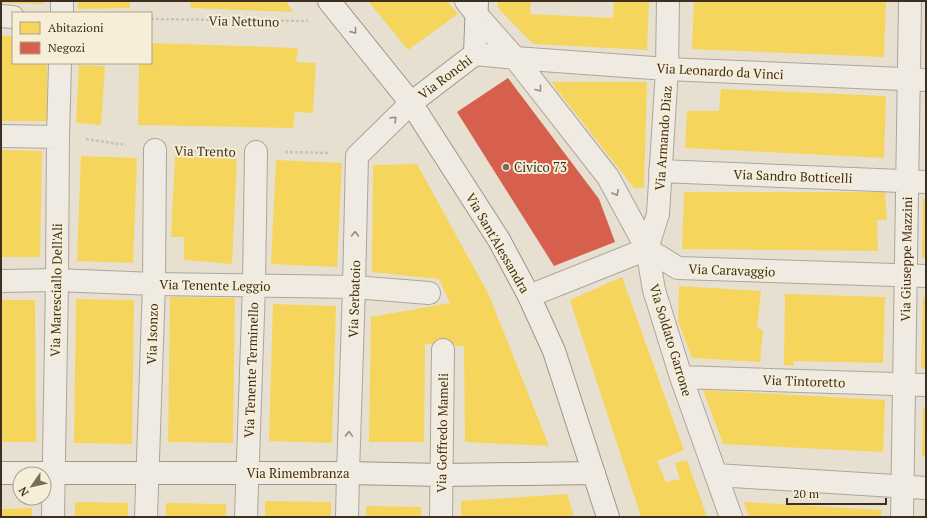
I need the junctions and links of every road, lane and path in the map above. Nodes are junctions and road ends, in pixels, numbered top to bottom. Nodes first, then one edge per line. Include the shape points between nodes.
1 (62, 1) edge
2 (668, 1) edge
3 (910, 1) edge
4 (331, 3) edge
5 (473, 6) edge
6 (62, 12) edge
7 (1, 16) edge
8 (12, 17) edge
9 (152, 19) edge
10 (475, 54) junction
11 (515, 58) junction
12 (60, 64) edge
13 (667, 69) junction
14 (917, 79) edge
15 (411, 103) junction
16 (1, 136) edge
17 (58, 137) junction
18 (85, 138) dead end
19 (155, 150) junction
20 (256, 152) junction
21 (327, 152) dead end
22 (660, 171) junction
23 (917, 181) edge
24 (647, 249) junction
25 (916, 276) edge
26 (57, 280) junction
27 (1, 281) edge
28 (154, 284) junction
29 (254, 285) junction
30 (354, 287) junction
31 (429, 293) dead end
32 (529, 296) junction
33 (443, 350) dead end
34 (681, 377) junction
35 (904, 384) junction
36 (926, 385) edge
37 (348, 472) junction
38 (1, 473) edge
39 (53, 473) junction
40 (148, 473) junction
41 (247, 473) junction
42 (594, 473) junction
43 (442, 475) junction
44 (716, 475) junction
45 (902, 487) junction
46 (926, 488) edge
47 (53, 517) edge
48 (146, 517) edge
49 (246, 517) edge
50 (347, 517) edge
51 (442, 517) edge
52 (608, 517) edge
53 (731, 517) edge
54 (902, 517) edge

1 - 6 street
2 - 13 street, Via Armando Diaz
3 - 14 street, Via Giuseppe Mazzini
4 - 9 path, Via Nettuno via 306,21
4 -> 15 street, Via Sant'Alessandra
5 - 10 street, Via Ronchi
5 - 11 street, Via Soldato Garrone
7 - 8 street
10 - 11 street, Via Leonardo da Vinci
10 - 15 street, Via Ronchi
11 - 13 street, Via Leonardo da Vinci
11 -> 24 street, Via Soldato Garrone via 608,177
12 - 17 street, Via Maresciallo Dell'Ali
13 - 14 street, Via Leonardo da Vinci
13 - 22 street, Via Armando Diaz
14 - 23 street, Via Giuseppe Mazzini
30 -> 15 street, Via Serbatoio via 357,156
15 - 32 street, Via Sant'Alessandra via 499,240
16 - 17 street
17 - 26 street, Via Maresciallo Dell'Ali
18 - 19 path, Via Trento
19 - 20 path, Via Trento
19 - 28 street, Via Isonzo
20 - 21 path, Via Trento
20 - 29 street, Via Tenente Terminello
22 - 23 street, Via Sandro Botticelli
22 - 24 street, Via Armando Diaz via 658,214
23 - 25 street, Via Giuseppe Mazzini
24 - 25 street, Via Caravaggio via 678,268
24 - 32 street
24 - 34 street, Via Soldato Garrone via 654,290
25 - 35 street, Via Giuseppe Mazzini
26 - 27 street, Via Tenente Leggio
26 - 28 street, Via Tenente Leggio
26 - 39 street, Via Maresciallo Dell'Ali
28 - 29 street, Via Tenente Leggio
28 - 40 street, Via Isonzo
29 - 30 street, Via Tenente Leggio
29 - 41 street, Via Tenente Terminello
30 - 31 street, Via Tenente Leggio
37 -> 30 street, Via Serbatoio
32 - 42 street, Via Sant'Alessandra via 554,351
33 - 43 street, Via Goffredo Mameli
34 - 35 street, Via Tintoretto
34 - 44 street, Via Soldato Garrone
35 - 36 street, Via Tintoretto
35 - 45 street, Via Giuseppe Mazzini
37 - 41 street, Via Rimembranza
37 - 43 street, Via Rimembranza
37 - 50 street, Via Serbatoio
38 - 39 street, Via Rimembranza
39 - 40 street, Via Rimembranza
39 - 47 street, Via Maresciallo Dell'Ali
40 - 41 street, Via Rimembranza
40 - 48 street, Via Isonzo
41 - 49 street, Via Tenente Terminello
42 - 43 street, Via Rimembranza
42 - 52 street, Via Sant'Alessandra
43 - 51 street, Via Goffredo Mameli
44 - 45 street
44 - 53 street, Via Soldato Garrone
45 - 46 street
45 - 54 street, Via Giuseppe Mazzini

